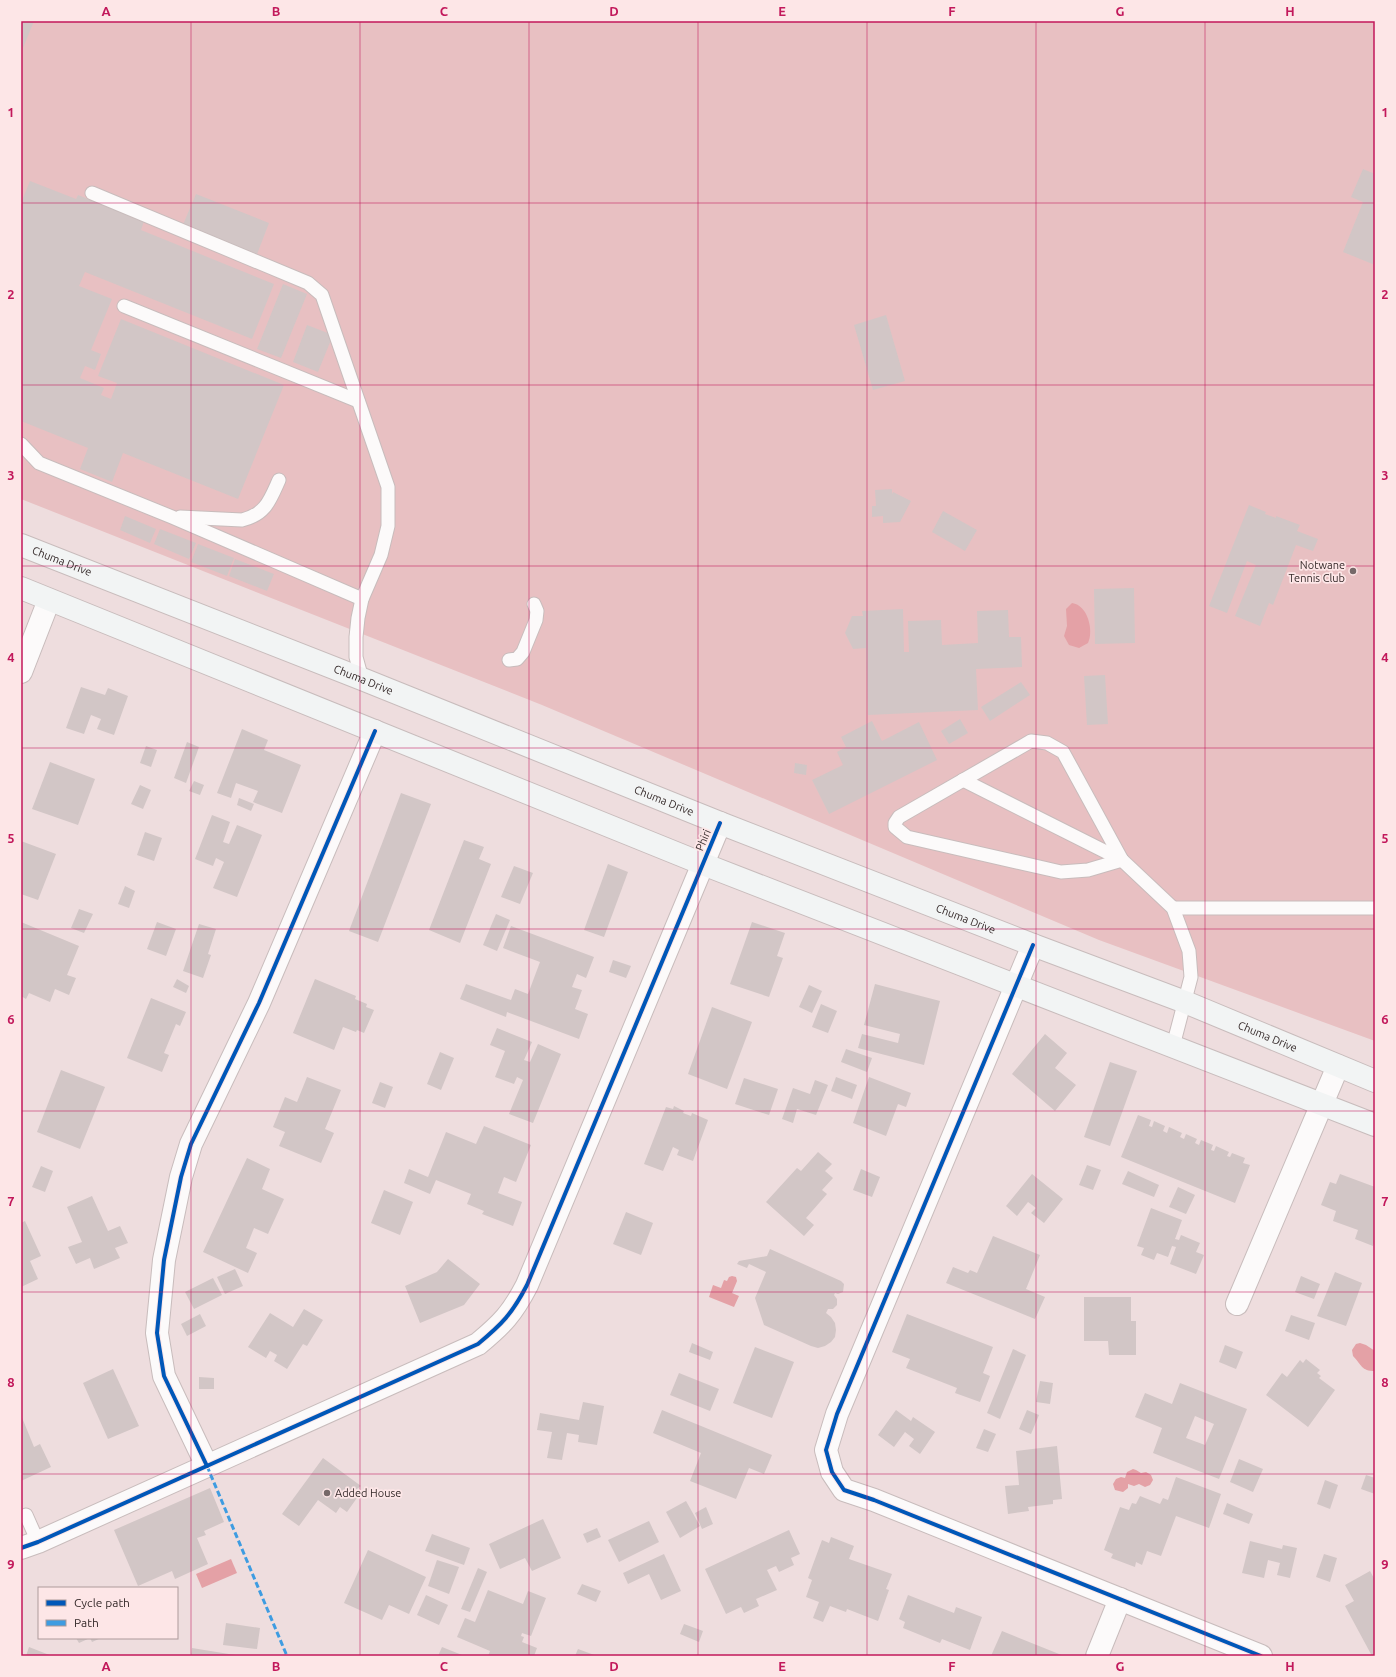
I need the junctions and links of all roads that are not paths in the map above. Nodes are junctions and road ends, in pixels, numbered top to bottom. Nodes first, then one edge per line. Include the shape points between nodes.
1 (92, 193) dead end
2 (124, 306) dead end
3 (358, 401) junction
4 (21, 444) edge
5 (279, 480) dead end
6 (172, 517) junction
7 (21, 544) edge
8 (21, 588) edge
9 (362, 598) junction
10 (50, 600) junction
11 (534, 604) dead end
12 (509, 660) dead end
13 (21, 672) edge
14 (362, 679) junction
15 (375, 731) junction
16 (963, 780) junction
17 (720, 823) junction
18 (1122, 860) junction
19 (703, 864) junction
20 (1174, 908) junction
21 (1375, 908) edge
22 (1033, 946) junction
23 (1017, 984) junction
24 (1185, 1002) junction
25 (1174, 1046) junction
26 (1338, 1066) junction
27 (1375, 1081) edge
28 (1322, 1104) junction
29 (1375, 1124) edge
30 (1237, 1304) dead end
31 (207, 1466) junction
32 (26, 1515) dead end
33 (29, 1545) edge
34 (1120, 1599) junction
35 (1097, 1656) edge
36 (1261, 1656) edge

1 - 3 lane via 308,284 322,296
2 - 3 lane
3 - 9 lane via 388,487 388,526 381,555
4 - 6 lane via 39,463
5 - 6 lane via 268,504 251,518 242,520
6 - 9 lane
7 - 14 main road, Chuma Drive
8 - 10 main road
9 - 14 lane via 356,637 356,657
10 - 13 street
10 - 15 main road
11 - 12 lane via 537,611 536,620 523,652 517,659
14 - 17 main road, Chuma Drive
15 - 19 main road
15 - 31 street via 259,1003 191,1144 181,1177 164,1260 156,1332 164,1376
16 - 18 lane
16 - 18 lane via 1031,741 1055,747 1063,752
16 - 18 lane via 899,817 895,827 907,837 1061,872 1088,870
17 - 19 street, Phiri
17 - 22 main road, Chuma Drive
18 - 20 lane
19 - 23 main road
19 - 31 street, Phiri via 527,1286 516,1306 500,1326 478,1344
20 - 21 lane
20 - 24 lane via 1189,951 1191,977
22 - 23 street
22 - 24 main road, Chuma Drive
23 - 25 main road
23 - 34 street via 837,1414 826,1450 832,1472 844,1490
24 - 25 lane
24 - 26 main road, Chuma Drive
25 - 28 main road
26 - 27 main road, Chuma Drive
26 - 28 street
28 - 29 main road
28 - 30 street
31 - 33 street, Phiri
32 - 33 lane
34 - 35 street
34 - 36 street

